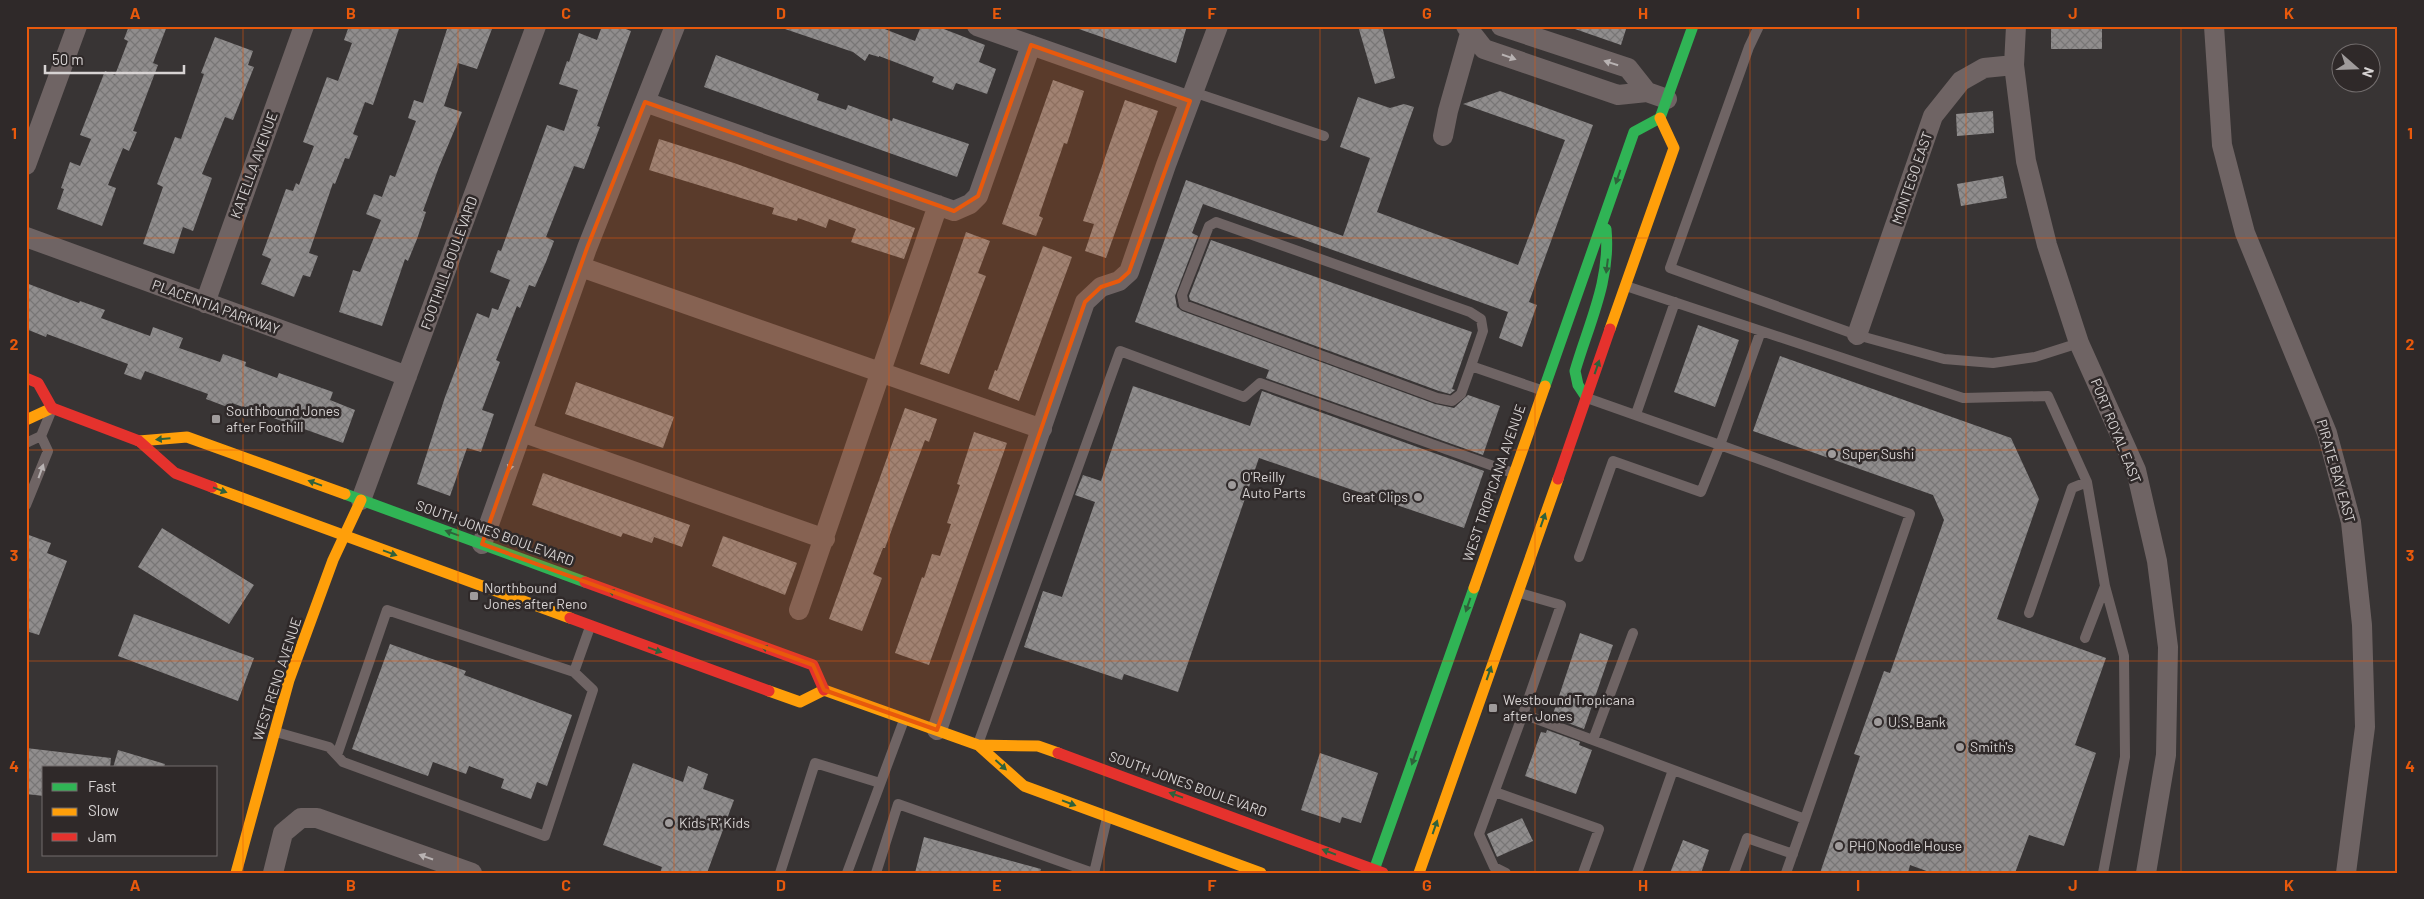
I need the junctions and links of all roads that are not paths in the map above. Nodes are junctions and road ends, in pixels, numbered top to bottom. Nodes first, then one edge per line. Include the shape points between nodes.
1 (77, 26) edge
2 (304, 26) edge
3 (536, 26) edge
4 (675, 26) edge
5 (1218, 26) edge
6 (1501, 26) edge
7 (1693, 26) edge
8 (1759, 26) edge
9 (2016, 26) edge
10 (2214, 26) edge
11 (989, 28) edge
12 (1474, 28) edge
13 (1031, 45) junction
14 (2014, 65) junction
15 (1647, 92) junction
16 (1191, 97) junction
17 (1667, 99) junction
18 (644, 102) junction
19 (1660, 118) junction
20 (1324, 136) dead end
21 (1443, 136) dead end
22 (26, 165) edge
23 (938, 205) junction
24 (1604, 218) junction
25 (26, 236) edge
26 (581, 267) junction
27 (1625, 286) junction
28 (1675, 302) junction
29 (205, 303) junction
30 (1761, 331) junction
31 (1858, 335) junction
32 (2079, 342) junction
33 (1471, 366) junction
34 (882, 371) junction
35 (407, 376) junction
36 (26, 378) edge
37 (1543, 391) junction
38 (1586, 397) junction
39 (52, 408) junction
40 (1636, 414) junction
41 (26, 420) edge
42 (1042, 429) junction
43 (522, 432) junction
44 (41, 436) junction
45 (139, 441) junction
46 (26, 443) edge
47 (1720, 445) junction
48 (1514, 474) junction
49 (2087, 482) junction
50 (361, 500) junction
51 (26, 505) edge
52 (344, 536) junction
53 (825, 539) junction
54 (482, 544) junction
55 (1579, 557) dead end
56 (2105, 586) junction
57 (1518, 592) junction
58 (799, 610) dead end
59 (2030, 613) dead end
60 (590, 627) junction
61 (1633, 633) dead end
62 (2085, 638) dead end
63 (574, 672) junction
64 (824, 690) junction
65 (1523, 714) junction
66 (904, 719) junction
67 (937, 730) junction
68 (275, 732) junction
69 (1593, 740) junction
70 (978, 745) junction
71 (337, 756) junction
72 (1672, 770) junction
73 (880, 783) junction
74 (1495, 792) junction
75 (1108, 817) junction
76 (1805, 819) junction
77 (1792, 854) junction
78 (1377, 872) edge
79 (236, 873) edge
80 (273, 873) edge
81 (472, 873) edge
82 (780, 873) edge
83 (847, 873) edge
84 (876, 873) edge
85 (1094, 873) edge
86 (1261, 873) edge
87 (1419, 873) edge
88 (1506, 873) edge
89 (1584, 873) edge
90 (1637, 873) edge
91 (1734, 873) edge
92 (1786, 873) edge
93 (2103, 873) edge
94 (2146, 873) edge
95 (2346, 873) edge

1 - 22 street
2 - 29 street, KATELLA AVENUE
3 - 35 street, FOOTHILL BOULEVARD
4 - 18 street
5 - 16 street
15 -> 6 street via 1628,68
7 - 17 main road
8 - 31 lane via 1670,268
9 - 14 street, PORT ROYAL EAST
10 - 95 street, PIRATE BAY EAST via 2222,145 2245,233 2327,433 2352,522 2362,625 2365,728
11 - 13 street
12 -> 15 street via 1484,49 1618,95
12 - 21 street
13 - 16 street
13 - 23 street via 978,196 970,204 954,210
14 - 31 street, MONTEGO EAST via 1984,68 1961,81 1933,116
14 - 32 street, PORT ROYAL EAST via 2026,161 2048,246
15 - 17 street
16 - 20 lane
16 - 42 street via 1130,272 1119,281 1101,287 1086,302
17 - 19 main road
18 - 23 street
18 - 26 street
19 -> 24 main road, WEST TROPICANA AVENUE via 1634,132
19 - 27 main road via 1674,148
23 - 34 street
24 - 37 main road, WEST TROPICANA AVENUE
24 -> 38 main road via 1609,247 1607,272 1575,371 1580,391
25 - 29 street, PLACENTIA PARKWAY
26 - 34 street
26 - 43 street
27 - 28 lane
38 -> 27 main road
28 - 30 lane
28 - 40 lane
29 - 35 street, PLACENTIA PARKWAY
30 - 47 lane
30 - 49 lane via 1963,398 2048,396
31 - 32 lane via 1944,359 1993,363 2036,357
32 - 94 street, PORT ROYAL EAST via 2136,470 2157,561 2168,647 2166,755
33 - 33 lane via 1483,331 1481,319 1470,312 1225,224 1216,222 1209,226 1182,295 1184,305 1197,312 1437,398 1452,401 1461,394
33 - 37 lane
34 - 42 street
34 - 53 street
35 - 50 street, FOOTHILL BOULEVARD
36 - 39 main road via 38,383
37 - 48 main road, WEST TROPICANA AVENUE
38 - 40 lane
57 -> 38 main road
39 - 41 main road
39 - 44 lane
39 - 45 main road, SOUTH JONES BOULEVARD
40 - 47 lane
42 - 67 street
43 - 53 street
43 -> 54 street
44 - 46 lane
51 -> 44 lane via 48,451
50 -> 45 main road, SOUTH JONES BOULEVARD via 187,437
45 -> 52 main road, SOUTH JONES BOULEVARD via 175,473
47 - 55 lane via 1701,492 1613,461
47 - 76 lane via 1910,514
48 - 70 lane via 1260,383 1244,397 1120,351
48 -> 78 main road, WEST TROPICANA AVENUE
49 - 56 lane
49 - 59 lane via 2072,488
50 - 52 main road, WEST RENO AVENUE
54 -> 50 main road, SOUTH JONES BOULEVARD
52 -> 60 main road, SOUTH JONES BOULEVARD
52 - 68 main road, WEST RENO AVENUE via 289,680
53 - 58 street
64 -> 54 main road, SOUTH JONES BOULEVARD via 814,665
56 - 62 lane
56 - 93 lane via 2124,656 2125,757
57 - 65 lane via 1561,605
87 -> 57 main road
60 - 63 lane
60 -> 64 main road, SOUTH JONES BOULEVARD via 800,702
61 - 69 lane
63 - 71 lane via 387,610
63 - 71 lane via 593,690 545,836 343,762
64 - 66 main road, SOUTH JONES BOULEVARD
65 - 69 lane
65 - 74 lane
66 - 67 main road, SOUTH JONES BOULEVARD
66 - 73 lane
67 - 70 main road, SOUTH JONES BOULEVARD
68 - 71 lane via 329,747
68 - 79 main road, WEST RENO AVENUE
69 - 72 lane
70 -> 75 main road, SOUTH JONES BOULEVARD via 1024,786
78 -> 70 main road, SOUTH JONES BOULEVARD via 1261,826 1038,746
72 - 76 lane
72 - 90 lane
73 - 82 lane via 816,763
73 - 83 lane
74 - 88 lane via 1479,834 1494,868
74 - 89 lane via 1598,829
75 - 85 lane
75 - 86 main road, SOUTH JONES BOULEVARD
76 - 77 lane
77 - 91 lane via 1747,838
77 - 92 lane
81 -> 80 street via 317,818 301,818 283,833
84 - 85 lane via 898,804

